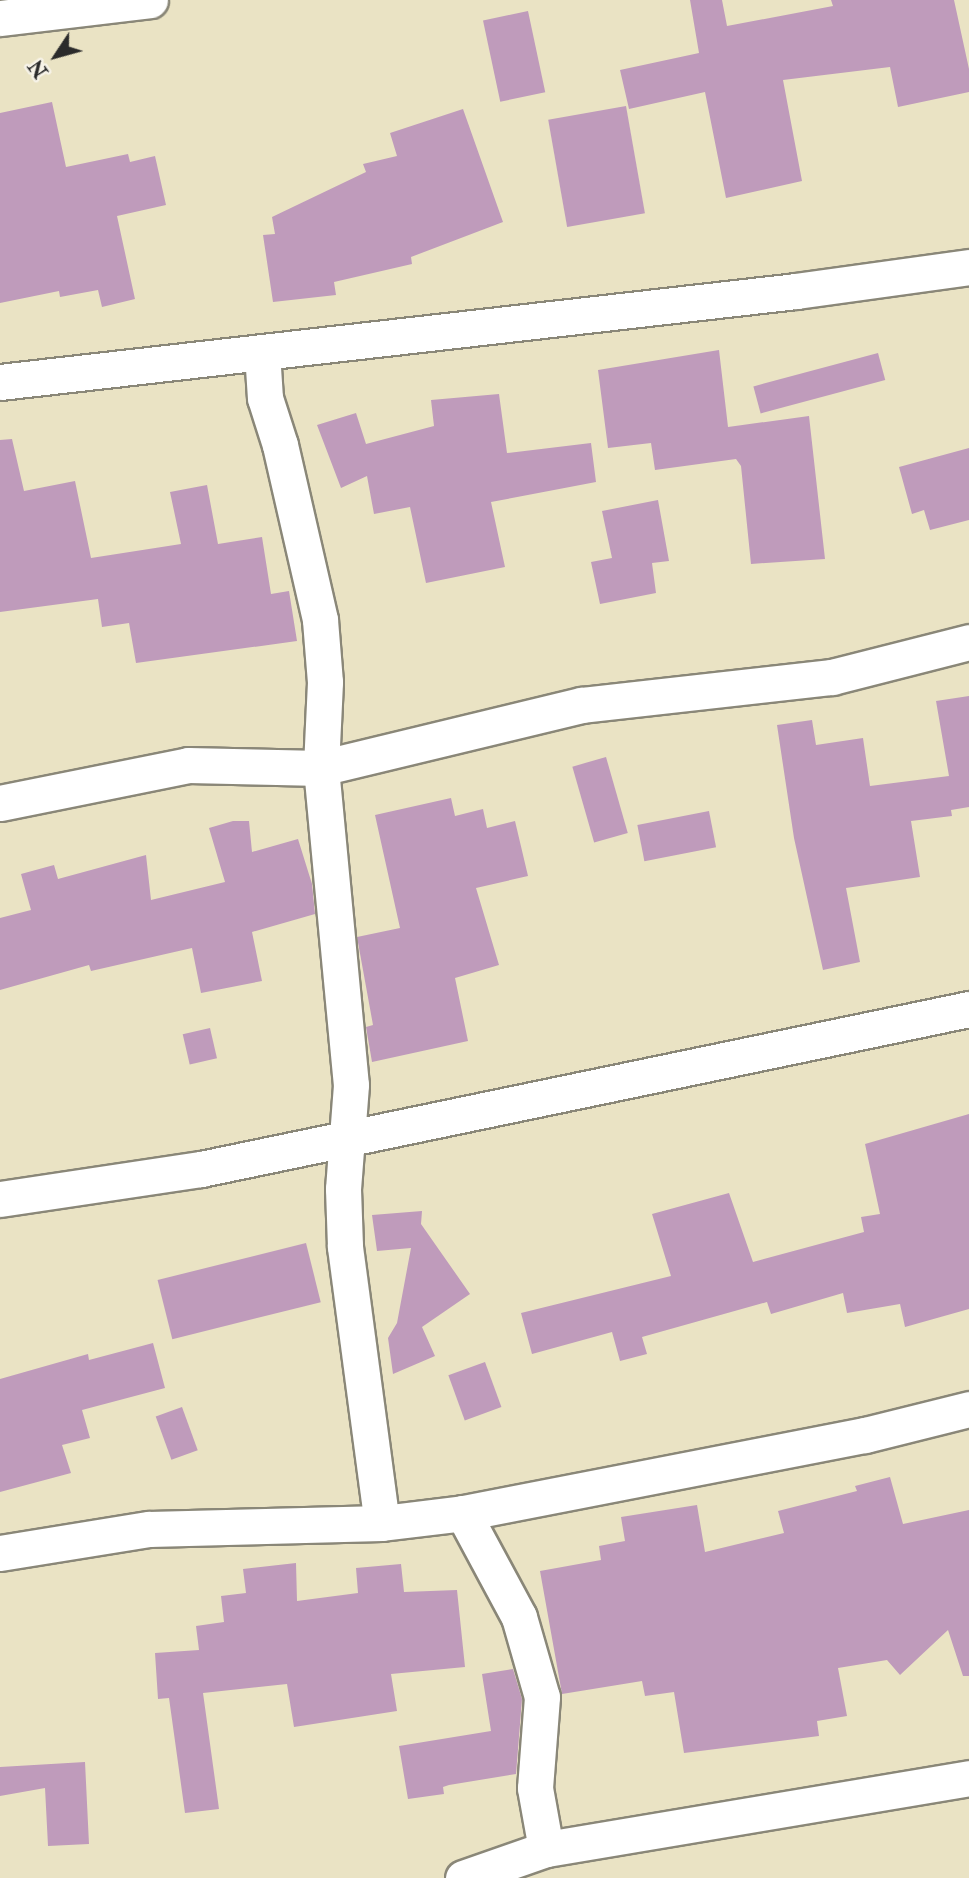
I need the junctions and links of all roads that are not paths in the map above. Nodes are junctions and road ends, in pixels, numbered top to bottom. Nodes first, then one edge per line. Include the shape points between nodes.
1 (150, 0) edge
2 (0, 18) edge
3 (969, 267) edge
4 (262, 352) junction
5 (0, 382) edge
6 (969, 642) edge
7 (321, 768) junction
8 (0, 803) edge
9 (969, 1009) edge
10 (346, 1140) junction
11 (0, 1199) edge
12 (969, 1409) edge
13 (463, 1513) junction
14 (382, 1523) junction
15 (0, 1553) edge
16 (969, 1779) edge
17 (546, 1849) junction
18 (475, 1877) edge

1 - 2 street
3 - 4 street
4 - 5 street
4 - 7 street via 265,398 281,445 320,620 325,682
6 - 7 street via 832,677 582,705
7 - 8 street via 188,765
7 - 10 street via 351,1085
9 - 10 street
10 - 11 street via 201,1169
10 - 14 street via 345,1247
12 - 13 street via 866,1435
13 - 14 street
13 - 17 street via 519,1617 542,1697 534,1788
14 - 15 street via 149,1530
16 - 17 street
17 - 18 street

